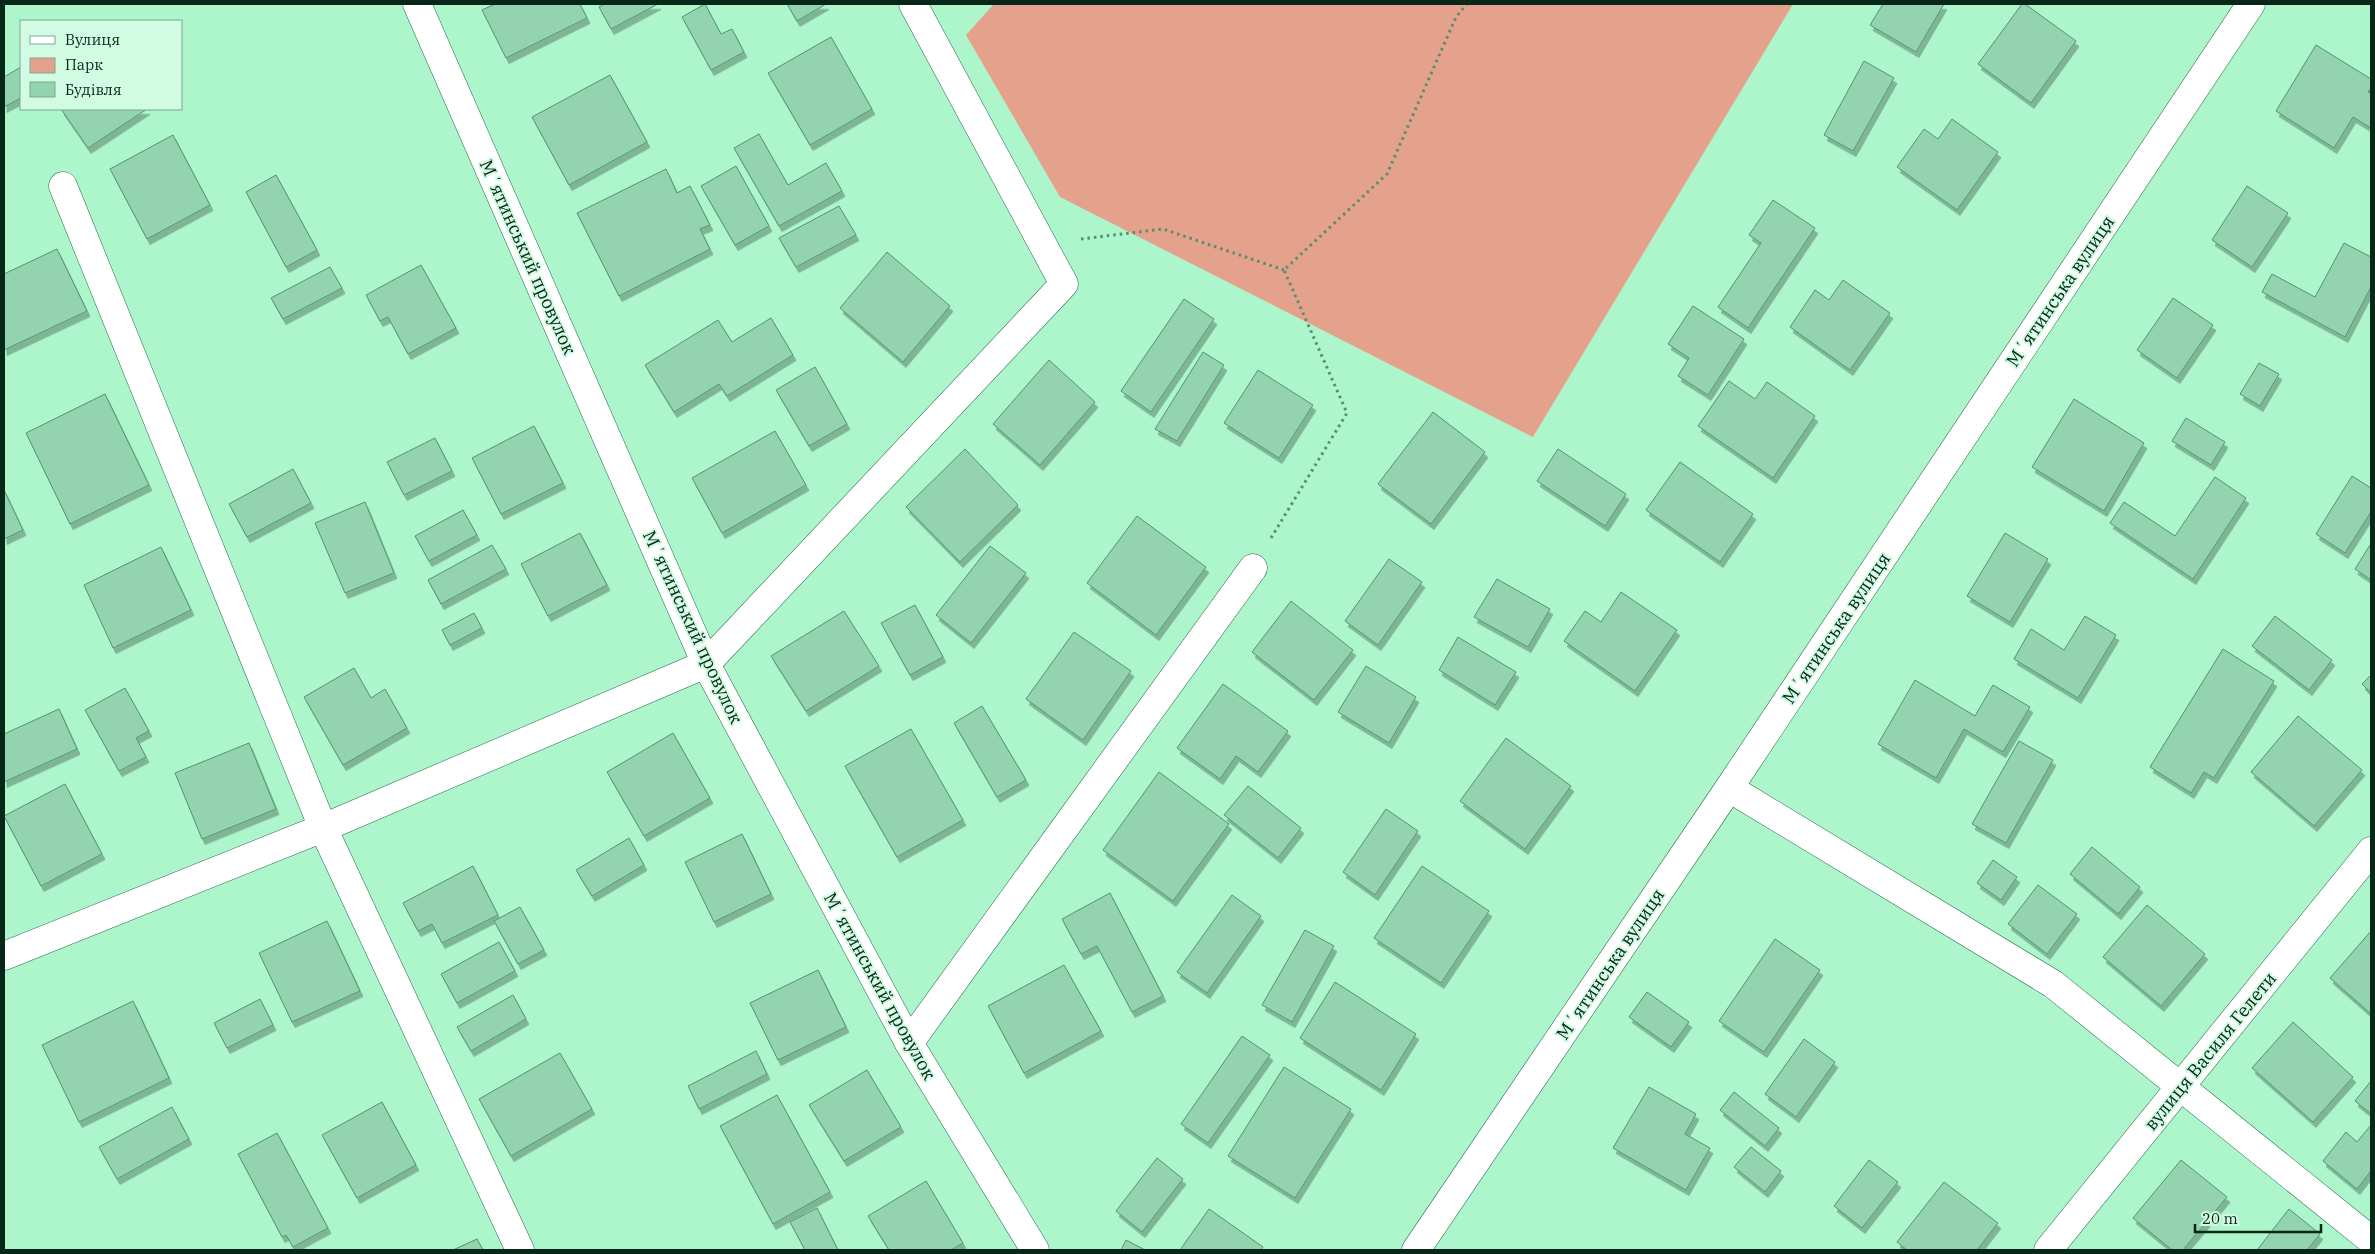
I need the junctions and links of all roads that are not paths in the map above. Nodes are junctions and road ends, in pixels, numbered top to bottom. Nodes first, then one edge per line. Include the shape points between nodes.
1 (417, 4) edge
2 (913, 4) edge
3 (2252, 4) edge
4 (63, 186) dead end
5 (1253, 568) road end
6 (706, 664) junction
7 (1729, 788) junction
8 (323, 828) junction
9 (2371, 851) edge
10 (4, 956) edge
11 (909, 1043) junction
12 (2181, 1086) junction
13 (2371, 1240) edge
14 (520, 1250) edge
15 (1035, 1250) edge
16 (1416, 1250) edge
17 (2048, 1250) edge

1 - 6 street, Мʼятинський провулок
2 - 6 street via 1064,284
3 - 7 street, Мʼятинська вулиця
4 - 8 street
5 - 11 street
6 - 8 street
6 - 11 street, Мʼятинський провулок
7 - 12 street via 2053,984
7 - 16 street, Мʼятинська вулиця
8 - 10 street
8 - 14 street
9 - 12 street, вулиця Василя Гелети
11 - 15 street, Мʼятинський провулок
12 - 13 street
12 - 17 street, вулиця Василя Гелети

